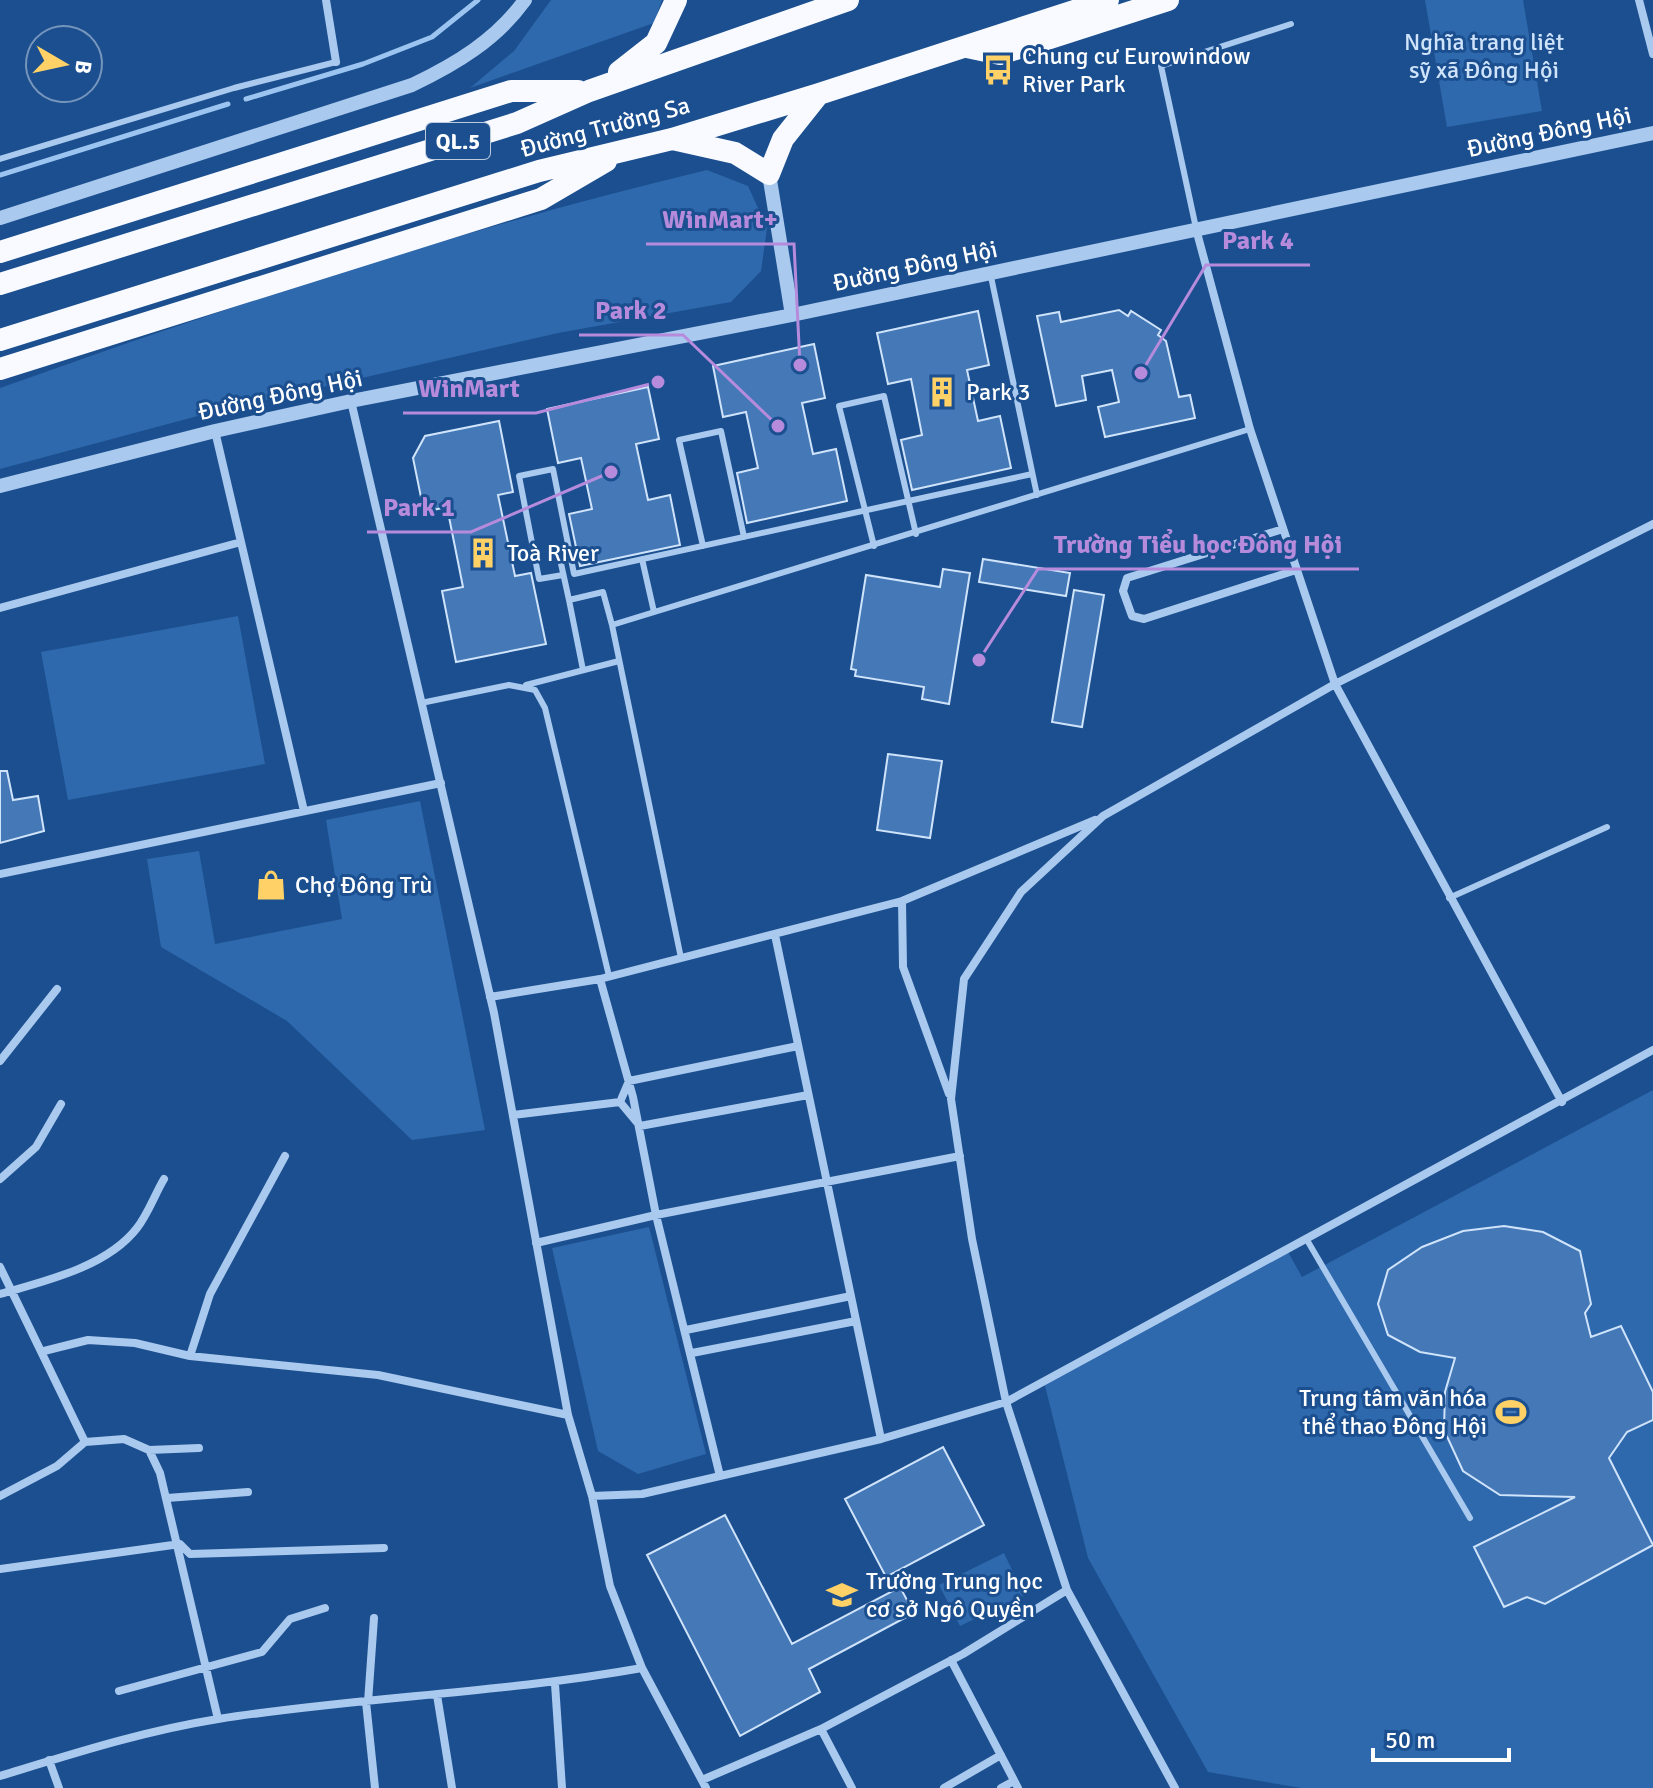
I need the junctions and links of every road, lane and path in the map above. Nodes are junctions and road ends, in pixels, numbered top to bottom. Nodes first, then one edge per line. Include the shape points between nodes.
1 (326, 0) edge
2 (525, 0) edge
3 (676, 0) edge
4 (848, 0) edge
5 (1108, 0) edge
6 (1168, 0) edge
7 (1639, 0) edge
8 (1291, 24) dead end
9 (965, 46) junction
10 (1653, 54) edge
11 (336, 62) joint
12 (589, 91) junction
13 (819, 94) junction
14 (1653, 133) edge
15 (672, 139) junction
16 (628, 148) junction
17 (0, 159) edge
18 (769, 174) junction
19 (0, 218) edge
20 (1196, 228) junction
21 (0, 252) edge
22 (990, 272) junction
23 (0, 284) edge
24 (792, 315) junction
25 (0, 340) edge
26 (0, 369) edge
27 (351, 401) junction
28 (1250, 429) junction
29 (215, 431) junction
30 (1032, 474) junction
31 (0, 486) edge
32 (1037, 495) junction
33 (908, 500) junction
34 (864, 510) junction
35 (1653, 524) edge
36 (1283, 529) junction
37 (916, 534) junction
38 (744, 537) junction
39 (241, 542) junction
40 (703, 546) junction
41 (874, 546) junction
42 (560, 559) dead end
43 (642, 559) junction
44 (1296, 570) junction
45 (563, 575) junction
46 (569, 600) junction
47 (0, 608) edge
48 (654, 612) junction
49 (612, 625) junction
50 (619, 661) junction
51 (583, 670) junction
52 (1335, 684) junction
53 (524, 685) junction
54 (421, 703) junction
55 (441, 783) junction
56 (304, 811) junction
57 (1103, 816) junction
58 (1607, 827) dead end
59 (0, 874) edge
60 (1449, 898) junction
61 (902, 901) junction
62 (775, 935) junction
63 (682, 959) junction
64 (604, 978) junction
65 (57, 989) dead end
66 (490, 997) junction
67 (798, 1046) junction
68 (1653, 1050) edge
69 (0, 1061) edge
70 (629, 1081) junction
71 (808, 1095) junction
72 (951, 1099) junction
73 (620, 1102) junction
74 (1562, 1102) junction
75 (61, 1104) dead end
76 (513, 1115) junction
77 (640, 1126) junction
78 (285, 1156) dead end
79 (960, 1156) junction
80 (0, 1179) edge
81 (164, 1179) dead end
82 (827, 1183) junction
83 (656, 1215) junction
84 (1307, 1240) junction
85 (536, 1243) junction
86 (0, 1267) edge
87 (4, 1292) edge
88 (851, 1296) junction
89 (856, 1321) junction
90 (686, 1330) junction
91 (44, 1351) junction
92 (692, 1353) junction
93 (190, 1356) junction
94 (1006, 1402) junction
95 (568, 1415) junction
96 (881, 1439) junction
97 (85, 1442) junction
98 (199, 1448) dead end
99 (149, 1450) junction
100 (720, 1476) junction
101 (248, 1492) dead end
102 (0, 1496) edge
103 (592, 1496) junction
104 (167, 1498) junction
105 (1470, 1518) dead end
106 (180, 1544) junction
107 (384, 1548) dead end
108 (0, 1569) edge
109 (1067, 1590) junction
110 (325, 1608) dead end
111 (374, 1618) dead end
112 (951, 1660) junction
113 (204, 1666) junction
114 (642, 1668) junction
115 (555, 1684) junction
116 (119, 1691) dead end
117 (437, 1695) junction
118 (367, 1702) junction
119 (218, 1719) junction
120 (821, 1729) junction
121 (1001, 1755) junction
122 (49, 1760) junction
123 (0, 1776) edge
124 (704, 1784) edge
125 (1016, 1784) edge
126 (59, 1788) edge
127 (375, 1788) edge
128 (452, 1788) edge
129 (562, 1788) edge
130 (852, 1788) edge
131 (944, 1788) edge
132 (1001, 1788) edge
133 (1175, 1788) edge

1 - 11 street
2 - 19 street via 490,39 456,64 412,85
3 - 12 highway via 656,43
4 - 12 highway, Đường Trường Sa / QL.5
5 - 9 highway, Đường Trường Sa / QL.5
6 - 9 highway, Đường Trường Sa / QL.5 via 1000,54
7 - 10 street
8 - 20 lane via 1161,66
9 - 13 highway, Đường Trường Sa / QL.5
11 - 17 lane
12 - 21 highway via 511,91
12 - 23 highway, Đường Trường Sa / QL.5 via 517,123
13 - 15 highway, Đường Trường Sa / QL.5
13 - 18 highway via 783,139
14 - 20 street, Đường Đông Hội
15 - 16 highway, Đường Trường Sa / QL.5
15 - 18 highway via 735,153
16 - 25 highway, Đường Trường Sa / QL.5 via 539,171
16 - 26 highway via 541,199
18 - 24 street
20 - 22 street, Đường Đông Hội
20 - 28 street
22 - 24 street, Đường Đông Hội
22 - 30 lane
24 - 27 street, Đường Đông Hội
27 - 29 street, Đường Đông Hội
27 - 54 street
28 - 32 lane
28 - 36 street
29 - 31 street, Đường Đông Hội
29 - 39 street
30 - 32 lane
30 - 33 lane
32 - 37 lane
33 - 34 lane
33 - 34 lane via 884,396 839,406
33 - 37 lane
34 - 38 lane
34 - 41 lane
35 - 52 street
36 - 44 street
36 - 44 street via 1127,578 1123,591 1132,616 1144,619
37 - 41 lane
38 - 40 lane
38 - 40 lane via 721,431 679,440
39 - 47 street
39 - 56 street
40 - 43 lane
41 - 48 lane
42 - 45 lane
43 - 45 lane via 574,574 553,469 519,476 539,579
43 - 48 lane
44 - 52 street
45 - 46 lane
46 - 49 lane via 603,592
46 - 51 lane
48 - 49 lane
49 - 50 lane
50 - 51 lane
50 - 63 lane
51 - 53 lane
52 - 57 street
52 - 60 street
53 - 54 lane
53 - 64 lane via 535,690 545,708
54 - 55 street
55 - 56 street
55 - 66 street
56 - 59 street
57 - 61 street
57 - 72 street via 1021,892 964,979
58 - 60 lane
60 - 74 street
61 - 62 street
61 - 72 street via 903,967
62 - 63 street
62 - 67 street
63 - 64 street
64 - 66 street
64 - 70 street
65 - 69 street
66 - 76 street
67 - 70 street
67 - 71 street
68 - 74 street
70 - 73 street
70 - 77 street
71 - 77 street
71 - 82 street
72 - 79 street
73 - 76 street
73 - 77 street
74 - 84 street
75 - 80 street via 36,1147
76 - 85 street
77 - 83 street
78 - 93 street via 210,1294
79 - 82 street
79 - 94 street
81 - 87 street via 138,1228 115,1249 62,1275
82 - 83 street
82 - 88 street
83 - 85 street
83 - 90 street
84 - 94 street
84 - 105 lane
85 - 95 street
86 - 87 street
87 - 91 street
88 - 89 street
88 - 90 street
89 - 92 street
89 - 96 street
90 - 92 street
91 - 93 street via 88,1340 135,1343
91 - 97 street
92 - 100 street
93 - 95 street via 378,1375
94 - 96 street
94 - 109 street
95 - 103 street
96 - 100 street
97 - 99 street via 124,1439
97 - 102 street via 57,1466
98 - 99 street
99 - 104 street
100 - 103 street via 642,1494
101 - 104 street
103 - 114 street via 610,1586
104 - 106 street
106 - 107 street via 190,1554
106 - 108 street
106 - 113 street
109 - 112 street
109 - 133 street
110 - 113 street via 290,1619 264,1651
111 - 118 street
112 - 120 street
112 - 121 street
113 - 116 street
113 - 119 street
114 - 115 street
114 - 124 street
115 - 117 street
115 - 129 street
117 - 118 street
117 - 128 street
118 - 119 street
118 - 127 street
119 - 122 street via 107,1741
120 - 124 street
120 - 130 street
121 - 125 street
121 - 131 street
122 - 123 street
122 - 126 street
125 - 132 street

